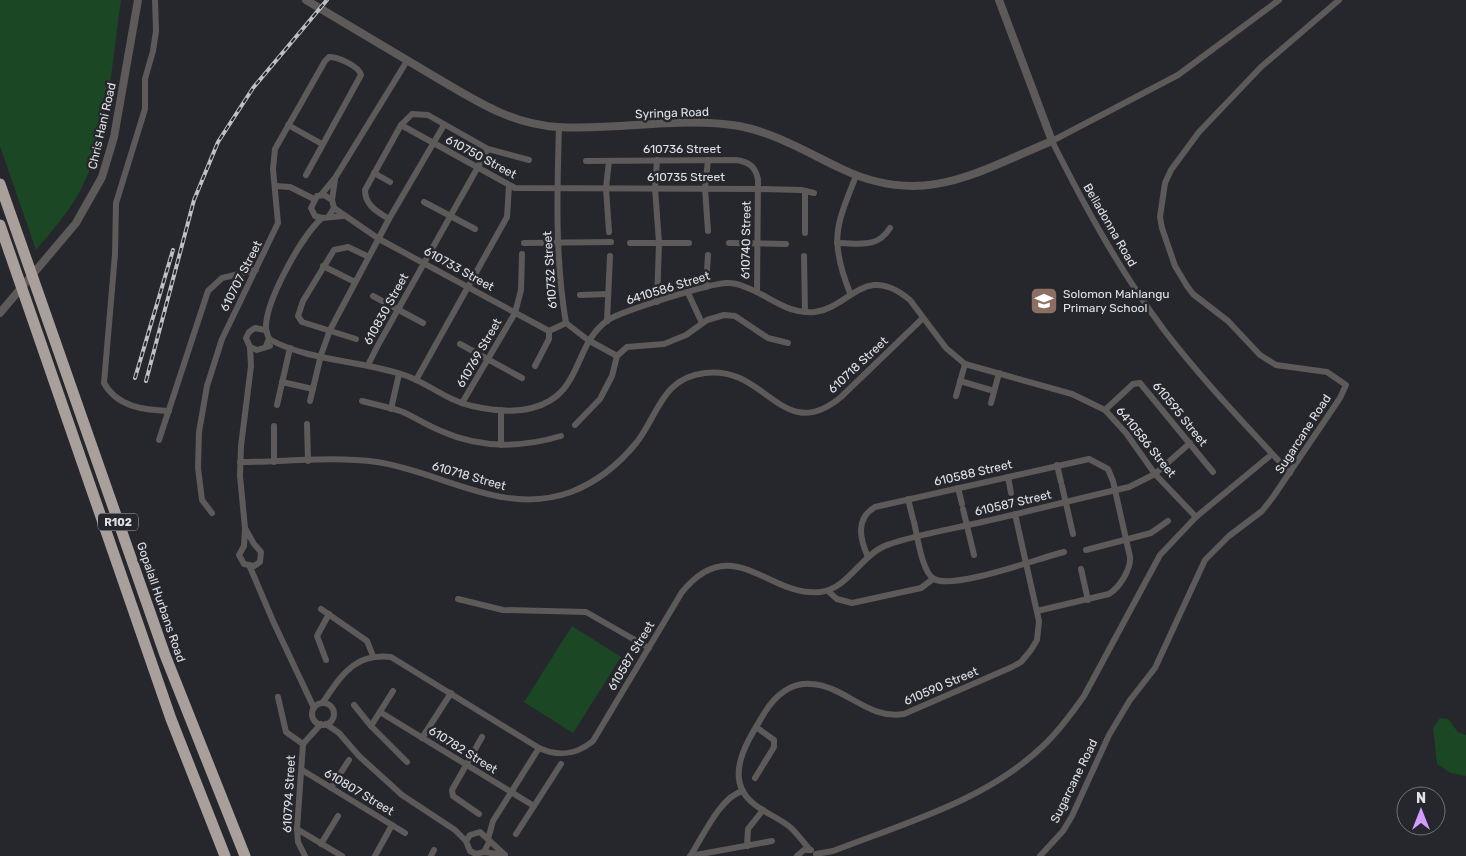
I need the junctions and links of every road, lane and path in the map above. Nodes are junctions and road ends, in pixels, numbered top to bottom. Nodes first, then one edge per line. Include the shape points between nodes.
1 (138, 0) edge
2 (156, 0) edge
3 (306, 0) edge
4 (999, 0) edge
5 (1279, 0) edge
6 (1340, 0) edge
7 (408, 62) junction
8 (288, 125) junction
9 (444, 125) junction
10 (401, 126) junction
11 (559, 127) junction
12 (1052, 141) junction
13 (322, 144) junction
14 (433, 144) junction
15 (488, 149) junction
16 (530, 160) dead end
17 (657, 160) junction
18 (708, 160) junction
19 (586, 161) dead end
20 (610, 161) junction
21 (477, 169) junction
22 (374, 173) junction
23 (306, 175) dead end
24 (856, 176) junction
25 (335, 178) junction
26 (390, 182) dead end
27 (0, 184) edge
28 (275, 186) junction
29 (509, 186) junction
30 (557, 188) junction
31 (606, 188) junction
32 (655, 188) junction
33 (705, 188) junction
34 (758, 189) junction
35 (805, 191) junction
36 (814, 194) dead end
37 (303, 195) junction
38 (321, 195) junction
39 (314, 199) junction
40 (332, 200) junction
41 (424, 202) dead end
42 (334, 208) junction
43 (312, 210) junction
44 (343, 216) junction
45 (451, 216) junction
46 (325, 217) junction
47 (389, 219) junction
48 (0, 225) edge
49 (890, 228) dead end
50 (475, 229) dead end
51 (309, 230) junction
52 (708, 231) dead end
53 (609, 232) dead end
54 (805, 233) dead end
55 (379, 239) junction
56 (524, 242) dead end
57 (559, 242) junction
58 (611, 242) dead end
59 (836, 242) junction
60 (630, 243) dead end
61 (660, 243) junction
62 (689, 243) dead end
63 (729, 243) dead end
64 (757, 243) junction
65 (786, 244) dead end
66 (522, 254) dead end
67 (708, 255) dead end
68 (610, 256) dead end
69 (804, 256) dead end
70 (369, 257) junction
71 (424, 264) junction
72 (323, 266) junction
73 (256, 270) junction
74 (355, 282) junction
75 (469, 287) junction
76 (706, 287) junction
77 (756, 292) junction
78 (688, 293) junction
79 (850, 293) junction
80 (608, 294) junction
81 (580, 295) dead end
82 (373, 296) dead end
83 (657, 302) junction
84 (399, 309) junction
85 (268, 312) junction
86 (805, 312) junction
87 (0, 313) edge
88 (515, 313) junction
89 (923, 318) junction
90 (607, 321) junction
91 (423, 323) dead end
92 (566, 323) junction
93 (702, 323) junction
94 (255, 328) junction
95 (265, 330) junction
96 (330, 330) junction
97 (550, 331) junction
98 (269, 339) junction
99 (356, 339) dead end
100 (588, 340) junction
101 (788, 343) dead end
102 (460, 344) dead end
103 (266, 346) junction
104 (281, 346) junction
105 (250, 347) junction
106 (290, 348) junction
107 (260, 350) junction
108 (321, 355) junction
109 (618, 356) junction
110 (488, 359) junction
111 (965, 364) junction
112 (251, 366) junction
113 (368, 366) junction
114 (535, 366) dead end
115 (999, 373) junction
116 (399, 374) junction
117 (522, 378) dead end
118 (416, 380) junction
119 (960, 381) junction
120 (282, 382) junction
121 (313, 389) junction
122 (994, 391) junction
123 (956, 396) dead end
124 (310, 401) dead end
125 (362, 401) dead end
126 (991, 403) dead end
127 (462, 404) junction
128 (277, 406) dead end
129 (391, 409) junction
130 (501, 410) junction
131 (1105, 410) junction
132 (169, 411) junction
133 (307, 424) dead end
134 (575, 425) dead end
135 (274, 426) dead end
136 (560, 436) dead end
137 (159, 440) dead end
138 (1190, 443) junction
139 (501, 445) junction
140 (1272, 454) junction
141 (308, 461) junction
142 (240, 462) junction
143 (274, 462) junction
144 (1057, 465) junction
145 (1213, 472) dead end
146 (1290, 473) junction
147 (1155, 474) junction
148 (1008, 476) junction
149 (958, 488) junction
150 (1115, 490) junction
151 (1011, 493) dead end
152 (908, 499) junction
153 (1066, 502) junction
154 (212, 513) dead end
155 (1015, 514) junction
156 (1196, 517) junction
157 (1168, 521) dead end
158 (966, 526) junction
159 (245, 528) junction
160 (1073, 534) dead end
161 (918, 537) junction
162 (1126, 540) junction
163 (254, 544) junction
164 (244, 546) junction
165 (1086, 550) dead end
166 (1064, 552) dead end
167 (974, 555) dead end
168 (868, 556) junction
169 (1026, 562) junction
170 (254, 566) junction
171 (1081, 569) dead end
172 (933, 579) junction
173 (828, 591) junction
174 (458, 599) dead end
175 (1088, 600) junction
176 (321, 610) dead end
177 (1037, 612) junction
178 (329, 614) junction
179 (649, 648) junction
180 (373, 656) junction
181 (326, 660) dead end
182 (332, 690) junction
183 (393, 691) dead end
184 (451, 693) junction
185 (278, 698) dead end
186 (319, 704) junction
187 (330, 705) junction
188 (354, 705) dead end
189 (380, 712) junction
190 (334, 718) junction
191 (314, 720) junction
192 (323, 724) junction
193 (371, 726) junction
194 (756, 727) junction
195 (339, 733) junction
196 (310, 734) junction
197 (482, 737) dead end
198 (422, 738) junction
199 (303, 744) junction
200 (539, 748) junction
201 (349, 760) dead end
202 (407, 762) dead end
203 (465, 764) junction
204 (561, 764) dead end
205 (302, 770) junction
206 (755, 778) dead end
207 (332, 788) junction
208 (743, 790) junction
209 (512, 793) junction
210 (534, 806) junction
211 (763, 810) junction
212 (479, 814) dead end
213 (338, 816) dead end
214 (493, 821) junction
215 (392, 825) junction
216 (297, 829) junction
217 (455, 830) junction
218 (476, 832) junction
219 (405, 833) dead end
220 (516, 834) dead end
221 (797, 836) junction
222 (489, 841) junction
223 (772, 841) dead end
224 (321, 844) junction
225 (467, 845) junction
226 (747, 846) junction
227 (810, 850) junction
228 (834, 851) junction
229 (484, 852) junction
230 (476, 855) edge
231 (798, 855) edge
232 (817, 855) edge
233 (225, 856) edge
234 (245, 856) edge
235 (304, 856) edge
236 (342, 856) edge
237 (375, 856) edge
238 (466, 856) edge
239 (506, 856) edge
240 (689, 856) edge
241 (828, 856) edge
242 (1040, 856) edge

1 - 87 street, Chris Hani Road via 114,137 102,177 76,223
2 - 132 street via 156,31 144,83 145,109 116,203 104,383 109,393 119,400 152,410
3 - 7 street, Syringa Road
4 - 12 street, Belladonna Road
5 - 12 street via 1178,75
6 - 146 street, Sugarcane Road via 1261,67 1199,132 1171,170 1160,206 1162,228 1170,251 1193,294 1228,321 1269,362 1327,372 1346,385
7 - 11 street, Syringa Road via 499,113 532,124
7 - 25 street
8 - 13 street
8 - 13 street, 610707 Street via 329,57 358,69 361,75
8 - 28 street, 610707 Street via 273,159
9 - 10 street via 428,115 416,113 408,116
9 - 14 street
9 - 15 street
10 - 14 street, 610750 Street
10 - 22 street
11 - 24 street, Syringa Road via 702,123 738,126 777,138
11 - 30 street, 610732 Street
12 - 24 street, Syringa Road via 942,184 907,187
12 - 140 street, Belladonna Road via 1102,238 1139,295 1207,382
13 - 23 street
14 - 21 street, 610750 Street
14 - 47 street
15 - 16 street
15 - 21 street, 610830 Street
17 - 18 street, 610736 Street
17 - 20 street, 610736 Street
17 - 32 street
18 - 33 street
18 - 34 street, 610736 Street via 736,160 750,164 756,171
19 - 20 street, 610736 Street
20 - 31 street
21 - 29 street, 610750 Street
21 - 45 street, 610830 Street
22 - 26 street
22 - 47 street via 365,190 367,201
24 - 59 street via 839,218
25 - 38 street
25 - 40 street
27 - 234 highway, Gopalall Hurbans Road / R102 via 165,655
28 - 37 street via 290,188
28 - 73 street, 610707 Street via 278,222
29 - 30 street, 610750 Street
29 - 75 street via 507,217
30 - 31 street, 610735 Street
30 - 57 street, 610732 Street
31 - 32 street, 610735 Street
31 - 53 street
32 - 33 street, 610735 Street
32 - 61 street
33 - 34 street, 610735 Street
33 - 52 street
34 - 35 street, 610735 Street
34 - 64 street, 610740 Street
35 - 36 street, 610735 Street
35 - 54 street
37 - 39 street
37 - 43 street
38 - 39 street
38 - 40 street
39 - 43 street
40 - 42 street
41 - 45 street
42 - 44 street, 610733 Street
42 - 46 street
43 - 46 street
43 - 51 street
44 - 46 street
44 - 55 street, 610733 Street
45 - 50 street
45 - 71 street, 610830 Street
46 - 51 street
47 - 55 street
48 - 233 highway, R102 via 171,719
49 - 59 street via 884,238 875,243
51 - 85 street
55 - 70 street
55 - 71 street, 610733 Street
56 - 57 street
57 - 58 street
57 - 92 street, 610732 Street via 560,291
59 - 79 street via 840,267
60 - 61 street
61 - 62 street
61 - 83 street
63 - 64 street
64 - 65 street
64 - 77 street, 610740 Street
66 - 88 street, 610769 Street via 522,290
67 - 76 street
68 - 80 street
69 - 86 street
70 - 72 street via 353,248 338,247 330,253
70 - 74 street
71 - 75 street, 610733 Street
71 - 84 street, 610830 Street
72 - 74 street
72 - 96 street via 298,318
73 - 132 street via 222,278 208,290
73 - 154 street, 610707 Street via 222,339 202,411 199,484 202,500
74 - 96 street
75 - 88 street, 610733 Street
75 - 118 street
76 - 77 street, 6410586 Street via 726,283
76 - 78 street, 6410586 Street
77 - 86 street, 6410586 Street via 791,310
78 - 83 street, 6410586 Street
78 - 93 street
79 - 86 street, 6410586 Street via 824,309
79 - 89 street, 6410586 Street via 867,286 885,286 903,294
80 - 81 street
80 - 90 street
82 - 84 street
83 - 90 street, 6410586 Street
84 - 91 street
84 - 113 street, 610830 Street
85 - 94 street
85 - 95 street
88 - 97 street, 610733 Street
88 - 110 street, 610769 Street
89 - 111 street, 6410586 Street via 946,348
89 - 141 street, 610718 Street via 831,406 817,412 800,413 786,408 745,379 734,375 708,372 686,378 661,399 637,441 618,462 589,484 548,499 497,497 378,462
90 - 100 street, 6410586 Street
92 - 97 street
92 - 100 street, 610732 Street
93 - 101 street via 730,315 758,333
93 - 109 street via 677,339 652,346 632,346 622,350
94 - 95 street
94 - 105 street via 247,334
95 - 98 street
96 - 99 street
96 - 108 street
97 - 114 street
98 - 103 street
98 - 104 street
100 - 109 street, 610732 Street
100 - 130 street, 6410586 Street via 571,381 559,393 532,408
102 - 110 street
103 - 104 street
103 - 107 street
104 - 106 street, 6410586 Street
105 - 107 street
105 - 112 street
106 - 108 street, 6410586 Street
106 - 120 street
107 - 112 street
108 - 113 street, 6410586 Street
108 - 121 street
109 - 134 street via 600,399
110 - 117 street
110 - 127 street, 610769 Street
111 - 115 street, 6410586 Street
111 - 119 street
112 - 142 street
113 - 116 street, 6410586 Street
115 - 122 street
115 - 131 street, 6410586 Street via 1072,394
116 - 118 street, 6410586 Street
116 - 129 street
118 - 127 street, 6410586 Street
119 - 122 street
119 - 123 street
120 - 121 street
120 - 128 street
121 - 124 street
122 - 126 street
125 - 129 street
127 - 130 street, 6410586 Street
129 - 139 street via 440,431 476,442
130 - 139 street
131 - 138 street, 610595 Street via 1133,384 1140,383
131 - 147 street, 6410586 Street
132 - 137 street
133 - 141 street
135 - 143 street
136 - 139 street via 532,443
138 - 145 street, 610595 Street
138 - 147 street, 610587 Street
140 - 146 street, Belladonna Road
140 - 156 street
141 - 143 street, 610718 Street
142 - 143 street, 610718 Street
142 - 159 street
144 - 148 street, 610588 Street
144 - 150 street, 610588 Street via 1086,458 1095,461 1108,469
144 - 153 street, 610587 Street
146 - 242 street, Sugarcane Road via 1262,511 1218,545 1205,560 1155,668 1109,735 1063,831
147 - 150 street, 610587 Street via 1141,483
147 - 156 street, 6410586 Street
148 - 149 street, 610588 Street
148 - 151 street
149 - 152 street, 610588 Street
149 - 158 street, 610587 Street
150 - 153 street, 610587 Street
150 - 162 street, 610588 Street
152 - 161 street
152 - 168 street, 610588 Street via 875,507 863,520 860,533
153 - 155 street, 610587 Street
153 - 160 street
155 - 158 street, 610587 Street
155 - 169 street, 610590 Street
156 - 228 street via 1160,555 1084,696 1043,746 1004,776 976,792
157 - 162 street via 1151,533
158 - 161 street, 610587 Street
158 - 167 street
159 - 163 street
159 - 164 street
161 - 168 street, 610587 Street via 884,546
161 - 172 street via 924,566
162 - 165 street
162 - 175 street, 610588 Street via 1131,561 1127,570 1112,592
163 - 164 street
163 - 170 street via 262,555
164 - 170 street via 240,558 244,564
166 - 169 street
168 - 173 street, 610587 Street
169 - 172 street via 961,580
169 - 177 street, 610590 Street
170 - 186 street via 273,622 308,692
171 - 175 street
172 - 173 street via 921,588 852,603 838,599
173 - 179 street, 610587 Street via 808,593 795,590 753,570 737,567 705,572 682,592
174 - 179 street via 503,610 586,612
175 - 177 street, 610588 Street
176 - 178 street
177 - 194 street, 610590 Street via 1040,628 1021,662 917,709 904,714 883,715 829,688 803,684 786,690 775,699
178 - 180 street via 367,640
178 - 181 street via 317,636
179 - 200 street, 610587 Street via 593,741 585,748 565,754
180 - 182 street via 352,665
180 - 184 street, 610587 Street via 400,661
182 - 186 street
182 - 187 street
183 - 189 street
184 - 198 street
184 - 200 street, 610587 Street
185 - 199 street via 286,732
186 - 187 street
186 - 191 street
187 - 190 street
188 - 193 street
189 - 193 street
189 - 198 street, 610782 Street
190 - 192 street
190 - 195 street
191 - 192 street
191 - 196 street
192 - 195 street
192 - 196 street
193 - 202 street
194 - 206 street via 774,740 774,746
194 - 208 street, 610590 Street via 740,760 739,777
195 - 217 street via 402,795
196 - 199 street, 610794 Street
197 - 203 street
198 - 203 street, 610782 Street
199 - 205 street, 610794 Street
200 - 209 street
201 - 207 street
203 - 209 street, 610782 Street
203 - 212 street via 452,794
204 - 210 street
205 - 207 street, 610807 Street
205 - 216 street, 610794 Street
207 - 215 street, 610807 Street
208 - 211 street
208 - 240 street via 724,802
209 - 210 street, 610782 Street
209 - 214 street
210 - 220 street
211 - 221 street via 783,822
211 - 226 street via 748,828
213 - 224 street
214 - 218 street
214 - 222 street
215 - 219 street, 610807 Street
215 - 237 street
216 - 224 street
216 - 235 street, 610794 Street
217 - 218 street
217 - 225 street
218 - 222 street
218 - 225 street
221 - 227 street
221 - 231 street
222 - 229 street
222 - 239 street
223 - 226 street
224 - 236 street
225 - 230 street
225 - 238 street
226 - 240 street
227 - 231 street
227 - 232 street
228 - 232 street
228 - 241 street
229 - 230 street
229 - 239 street

